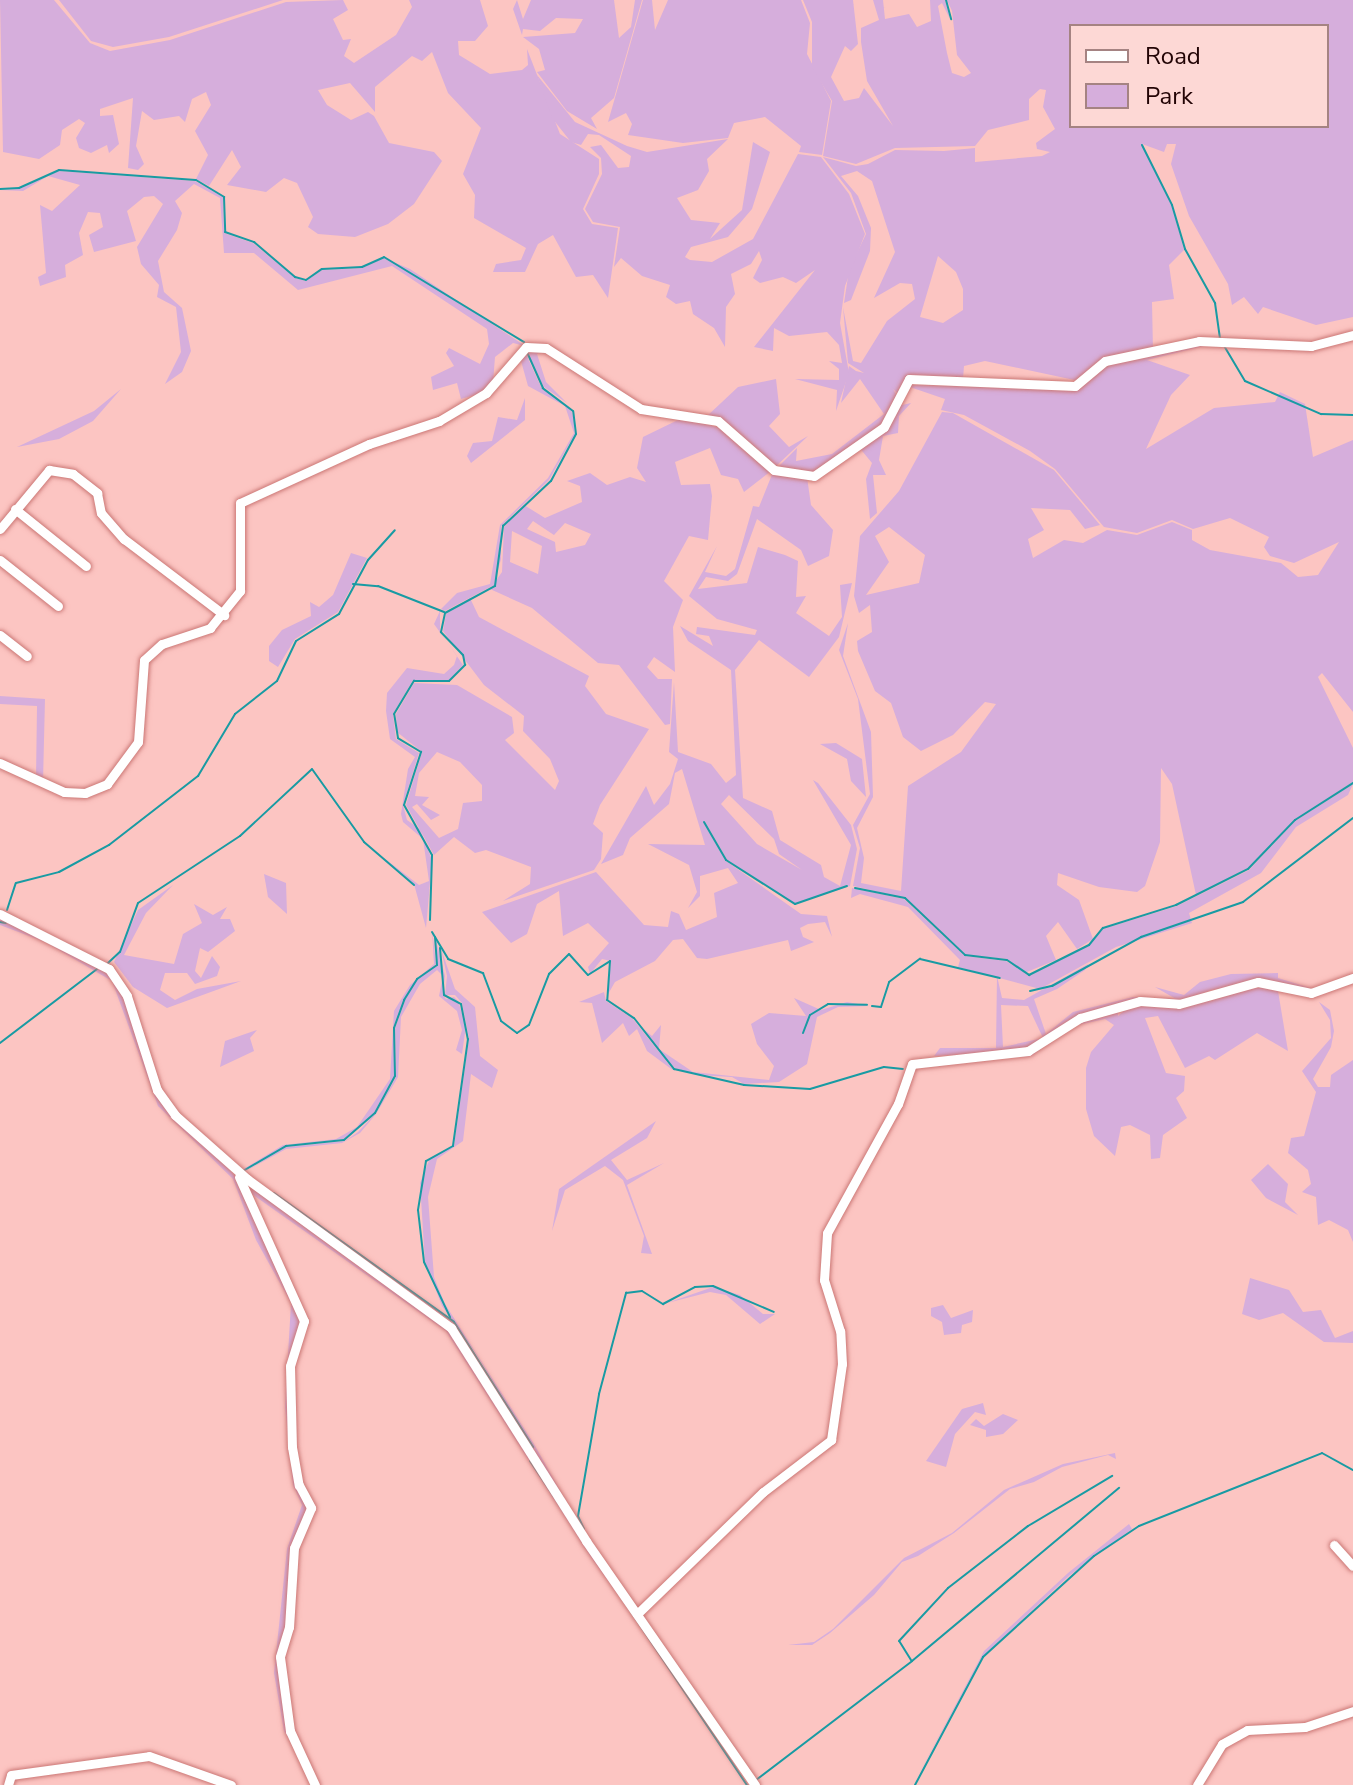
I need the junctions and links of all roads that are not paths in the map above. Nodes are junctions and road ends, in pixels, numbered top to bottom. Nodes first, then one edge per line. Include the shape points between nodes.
1 (1353, 335) edge
2 (15, 509) junction
3 (0, 529) edge
4 (0, 560) edge
5 (86, 566) dead end
6 (58, 606) dead end
7 (224, 615) junction
8 (0, 635) edge
9 (27, 656) dead end
10 (0, 763) edge
11 (0, 914) edge
12 (1353, 978) edge
13 (230, 1165) junction
14 (1334, 1545) dead end
15 (1353, 1566) edge
16 (637, 1614) junction
17 (1353, 1711) edge
18 (8, 1785) edge
19 (231, 1785) edge
20 (315, 1785) edge
21 (755, 1785) edge
22 (1197, 1785) edge

1 - 7 street via 1311,346 1199,341 1105,361 1075,386 909,379 884,427 814,476 774,470 718,421 641,409 546,348 526,347 486,393 439,421 244,498 235,514 244,571
2 - 3 street
2 - 5 street
2 - 7 street via 49,470 73,474 97,493 101,513 124,539
4 - 6 street
7 - 10 street via 210,628 154,647 144,660 138,742 107,784 85,793 64,792
8 - 9 street
11 - 13 street via 115,976 157,1090
12 - 16 street via 1311,993 1258,982 1179,1004 1140,1001 1080,1018 1028,1051 912,1064 898,1104 842,1197 825,1239 825,1287 840,1331 842,1364 831,1440 763,1492
13 - 16 street via 451,1328
13 - 20 street via 304,1321 290,1366 292,1447 299,1485 311,1508 294,1548 289,1627 280,1657 290,1731
14 - 15 street
16 - 21 street
17 - 22 street via 1310,1726 1257,1726 1233,1736
18 - 19 street via 11,1775 149,1756

